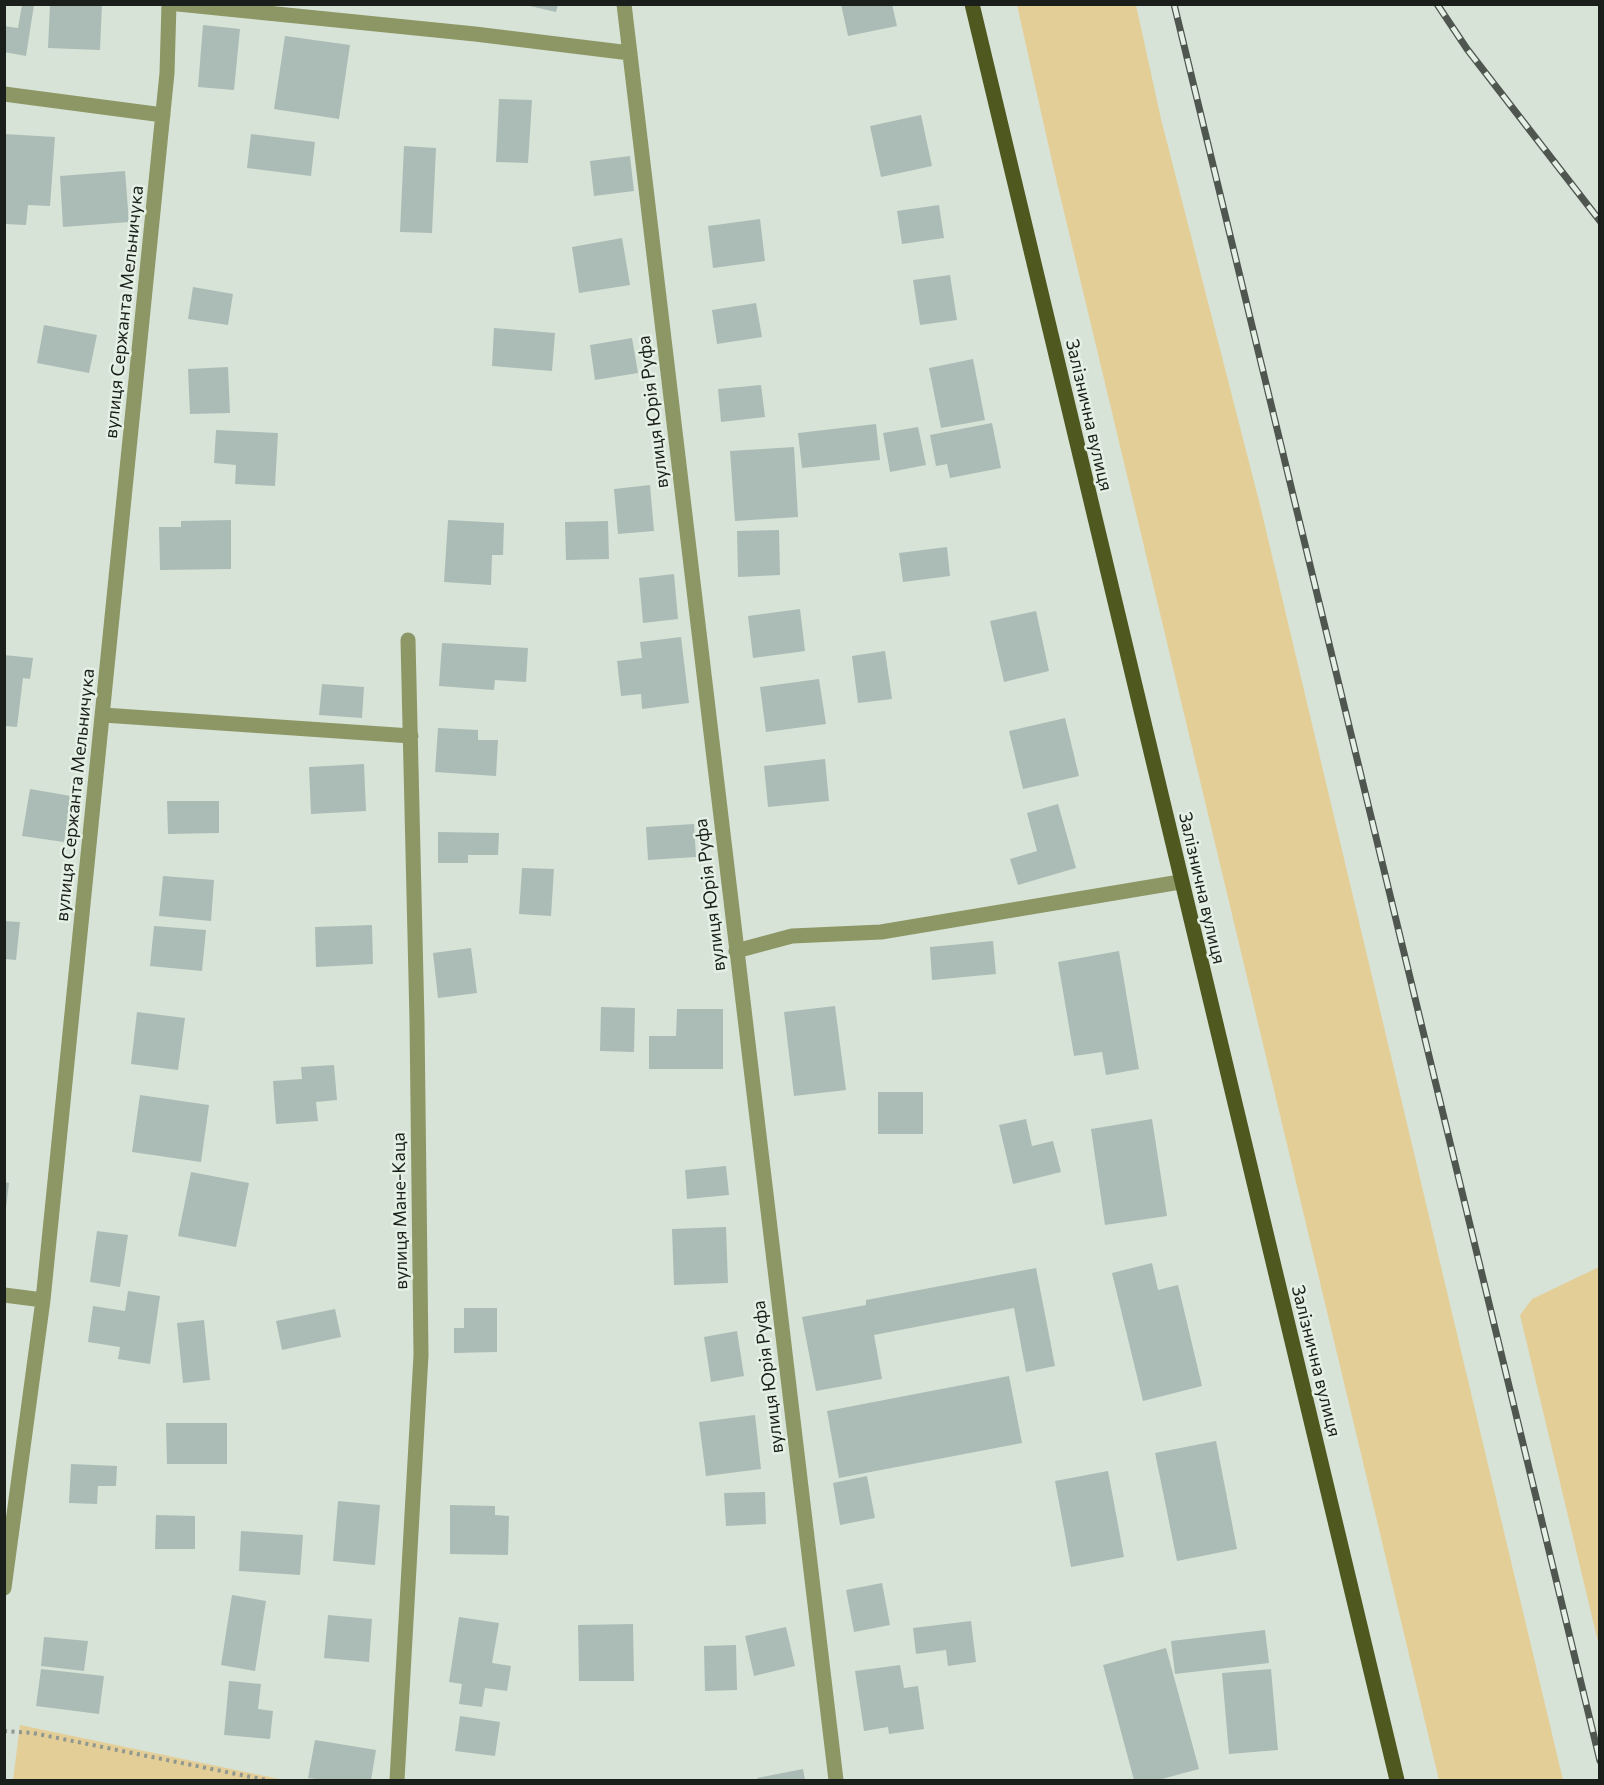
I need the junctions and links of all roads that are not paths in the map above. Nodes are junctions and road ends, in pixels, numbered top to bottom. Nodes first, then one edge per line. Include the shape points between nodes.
1 (169, 4) edge
2 (178, 4) edge
3 (624, 4) edge
4 (972, 4) edge
5 (630, 52) junction
6 (4, 94) edge
7 (163, 115) junction
8 (408, 640) dead end
9 (103, 715) junction
10 (411, 736) junction
11 (1180, 882) junction
12 (736, 951) junction
13 (4, 1295) edge
14 (44, 1300) junction
15 (4, 1588) edge
16 (397, 1780) edge
17 (836, 1780) edge
18 (1396, 1780) edge

1 - 7 street, вулиця Сержанта Мельничука
2 - 5 street
3 - 5 street, вулиця Юрія Руфа
4 - 11 main road, Залізнична вулиця
5 - 12 street, вулиця Юрія Руфа
6 - 7 street
7 - 9 street, вулиця Сержанта Мельничука
8 - 10 street, вулиця Мане-Каца
9 - 10 street
9 - 14 street, вулиця Сержанта Мельничука
10 - 16 street, вулиця Мане-Каца via 421,1355
11 - 12 street via 881,932 792,936
11 - 18 main road, Залізнична вулиця
12 - 17 street, вулиця Юрія Руфа
13 - 14 street
14 - 15 street, вулиця Сержанта Мельничука

